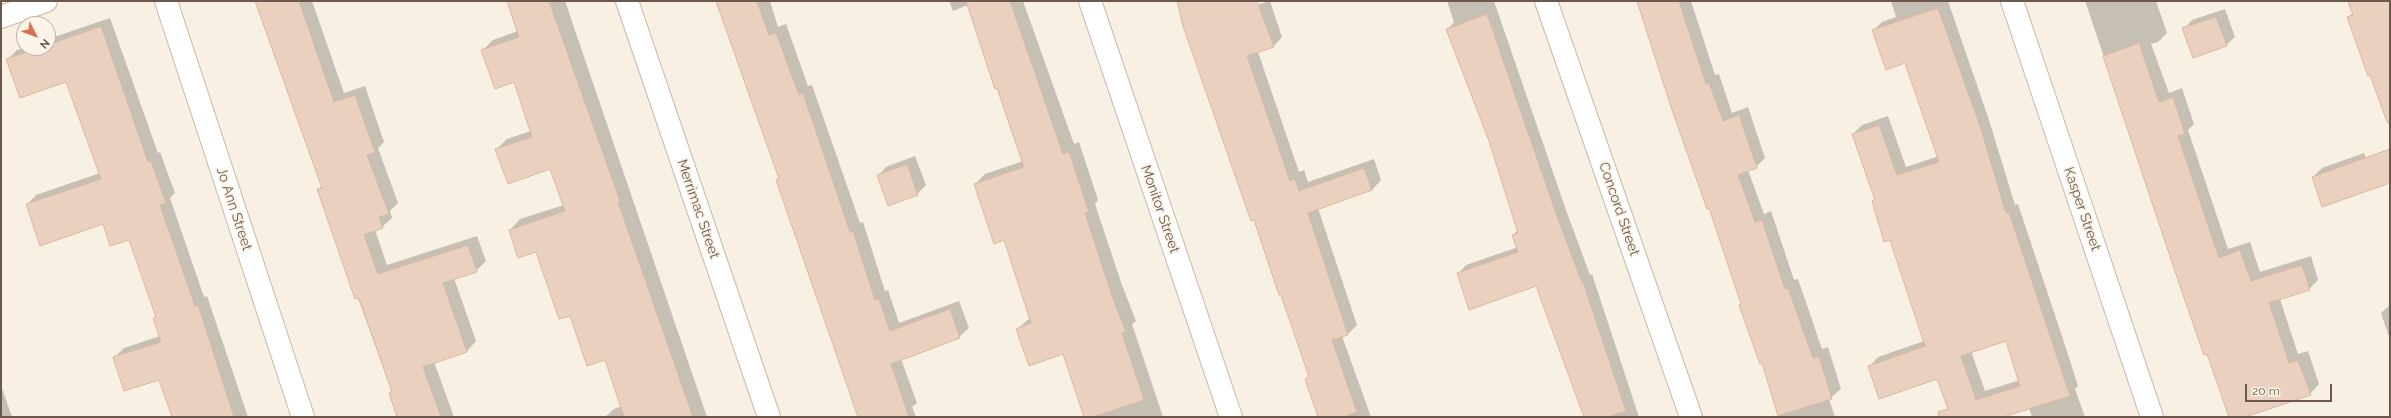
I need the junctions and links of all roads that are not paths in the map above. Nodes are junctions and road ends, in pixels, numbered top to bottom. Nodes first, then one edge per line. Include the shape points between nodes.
1 (46, 1) edge
2 (166, 1) edge
3 (626, 1) edge
4 (1090, 1) edge
5 (1546, 1) edge
6 (2012, 1) edge
7 (1, 17) edge
8 (303, 417) edge
9 (769, 417) edge
10 (1231, 417) edge
11 (1691, 417) edge
12 (2152, 417) edge

1 - 7 street
2 - 8 street, Jo Ann Street
3 - 9 street, Merrimac Street
4 - 10 street, Monitor Street
5 - 11 street, Concord Street
6 - 12 street, Kasper Street

